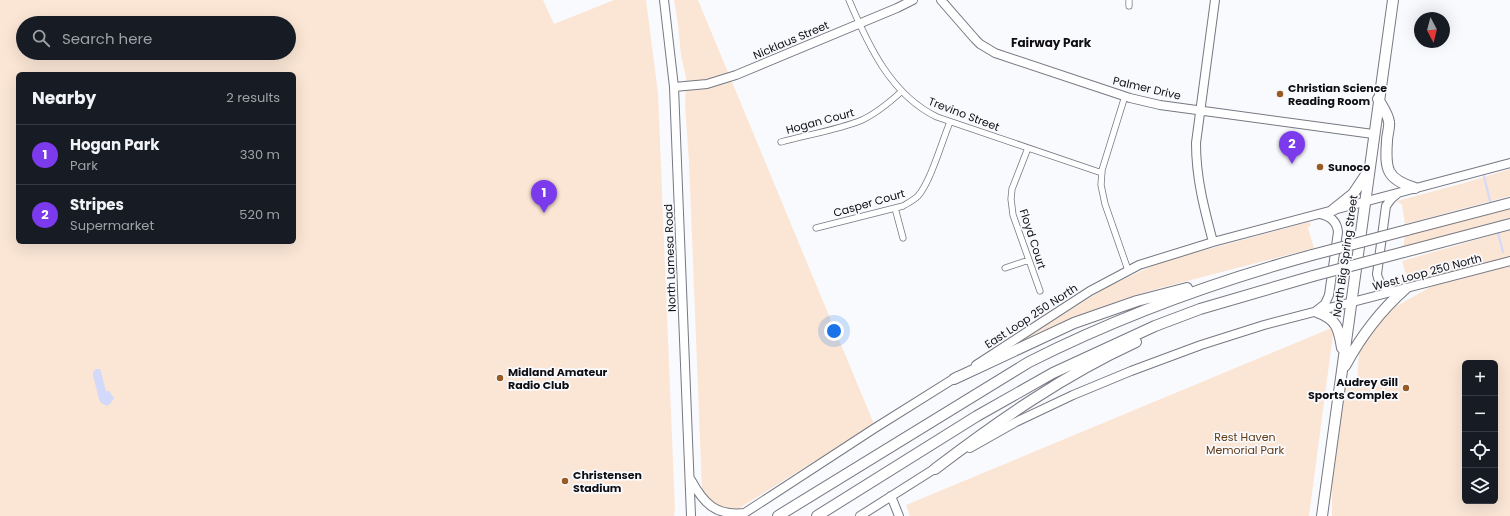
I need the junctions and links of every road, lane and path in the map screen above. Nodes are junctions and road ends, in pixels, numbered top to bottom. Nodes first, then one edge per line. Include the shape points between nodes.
1 (664, 0) edge
2 (849, 0) edge
3 (913, 0) edge
4 (941, 0) edge
5 (1215, 0) edge
6 (1393, 0) edge
7 (859, 24) junction
8 (674, 87) junction
9 (902, 91) junction
10 (1125, 96) junction
11 (1378, 99) junction
12 (1201, 110) junction
13 (950, 122) junction
14 (1374, 134) junction
15 (781, 142) dead end
16 (1028, 148) junction
17 (1510, 163) edge
18 (1369, 167) junction
19 (1102, 173) junction
20 (1415, 188) junction
21 (1401, 191) junction
22 (1365, 202) junction
23 (1510, 203) edge
24 (895, 208) junction
25 (1333, 210) junction
26 (1320, 214) junction
27 (1510, 224) edge
28 (816, 228) dead end
29 (903, 238) dead end
30 (1213, 242) junction
31 (1029, 260) junction
32 (1510, 261) edge
33 (1005, 268) dead end
34 (1128, 270) junction
35 (1254, 271) junction
36 (1400, 290) junction
37 (1040, 291) dead end
38 (1247, 295) junction
39 (1351, 304) junction
40 (1314, 313) junction
41 (1344, 358) junction
42 (1342, 374) junction
43 (954, 379) junction
44 (935, 469) junction
45 (690, 477) junction
46 (891, 496) junction
47 (742, 515) edge
48 (686, 516) edge
49 (691, 516) edge
50 (778, 516) edge
51 (817, 516) edge
52 (860, 516) edge
53 (899, 516) edge
54 (1322, 516) edge

1 - 8 main road, North Lamesa Road
2 - 7 street, Trevino Street
3 - 7 main road, Nicklaus Street
4 - 10 main road, Palmer Drive via 980,44 995,53
5 - 12 main road
6 - 11 highway, North Big Spring Street
7 - 8 main road, Nicklaus Street via 736,75 706,84
7 - 9 street, Trevino Street via 874,55
8 - 45 main road, North Lamesa Road
9 - 13 street, Trevino Street via 925,111
9 - 15 street, Hogan Court via 862,120
10 - 12 main road, Palmer Drive via 1166,106
10 - 19 street
11 - 14 highway, North Big Spring Street
11 - 20 highway via 1389,122 1386,163 1388,170 1402,184
12 - 14 main road, Palmer Drive
12 - 30 main road via 1196,164
13 - 16 street, Trevino Street
13 - 24 street, Casper Court via 925,186 914,199
14 - 18 highway, North Big Spring Street
16 - 19 street, Trevino Street
16 - 31 street, Floyd Court via 1012,189 1011,199 1013,215
17 - 20 main road
18 - 22 highway, North Big Spring Street
18 - 25 highway via 1365,178 1353,194
19 - 34 street via 1104,200
20 - 21 main road
21 - 22 main road
21 - 36 main road via 1386,206 1377,274 1382,286 1388,290
22 - 25 main road, East Loop 250 North
22 - 39 highway, North Big Spring Street
23 - 35 highway, bridge
24 - 28 street, Casper Court
24 - 29 street
25 - 26 main road, East Loop 250 North
26 - 30 main road, East Loop 250 North
26 - 40 main road via 1327,215 1333,220 1338,232 1329,295
27 - 38 highway, bridge
30 - 34 main road, East Loop 250 North via 1170,254
31 - 33 street
31 - 37 street, Floyd Court
32 - 36 main road, West Loop 250 North
34 - 43 main road, East Loop 250 North via 1090,291
35 - 43 highway via 1111,310 1048,334
35 - 50 highway via 1149,308 1068,342 1029,362
36 - 39 main road, West Loop 250 North
36 - 42 highway via 1374,320 1351,354
38 - 44 highway via 1156,332 1089,366 1003,419
38 - 51 highway via 1155,326 1053,373 977,416
39 - 40 main road
39 - 41 highway, North Big Spring Street
40 - 41 highway via 1327,316 1334,323
40 - 44 main road via 1222,338 1102,382 1016,422
41 - 42 highway, North Big Spring Street
42 - 54 highway, North Big Spring Street
43 - 47 main road, East Loop 250 North
44 - 46 main road
45 - 47 main road via 710,507 728,514
45 - 48 main road
45 - 49 main road, North Lamesa Road
46 - 52 main road
46 - 53 main road

